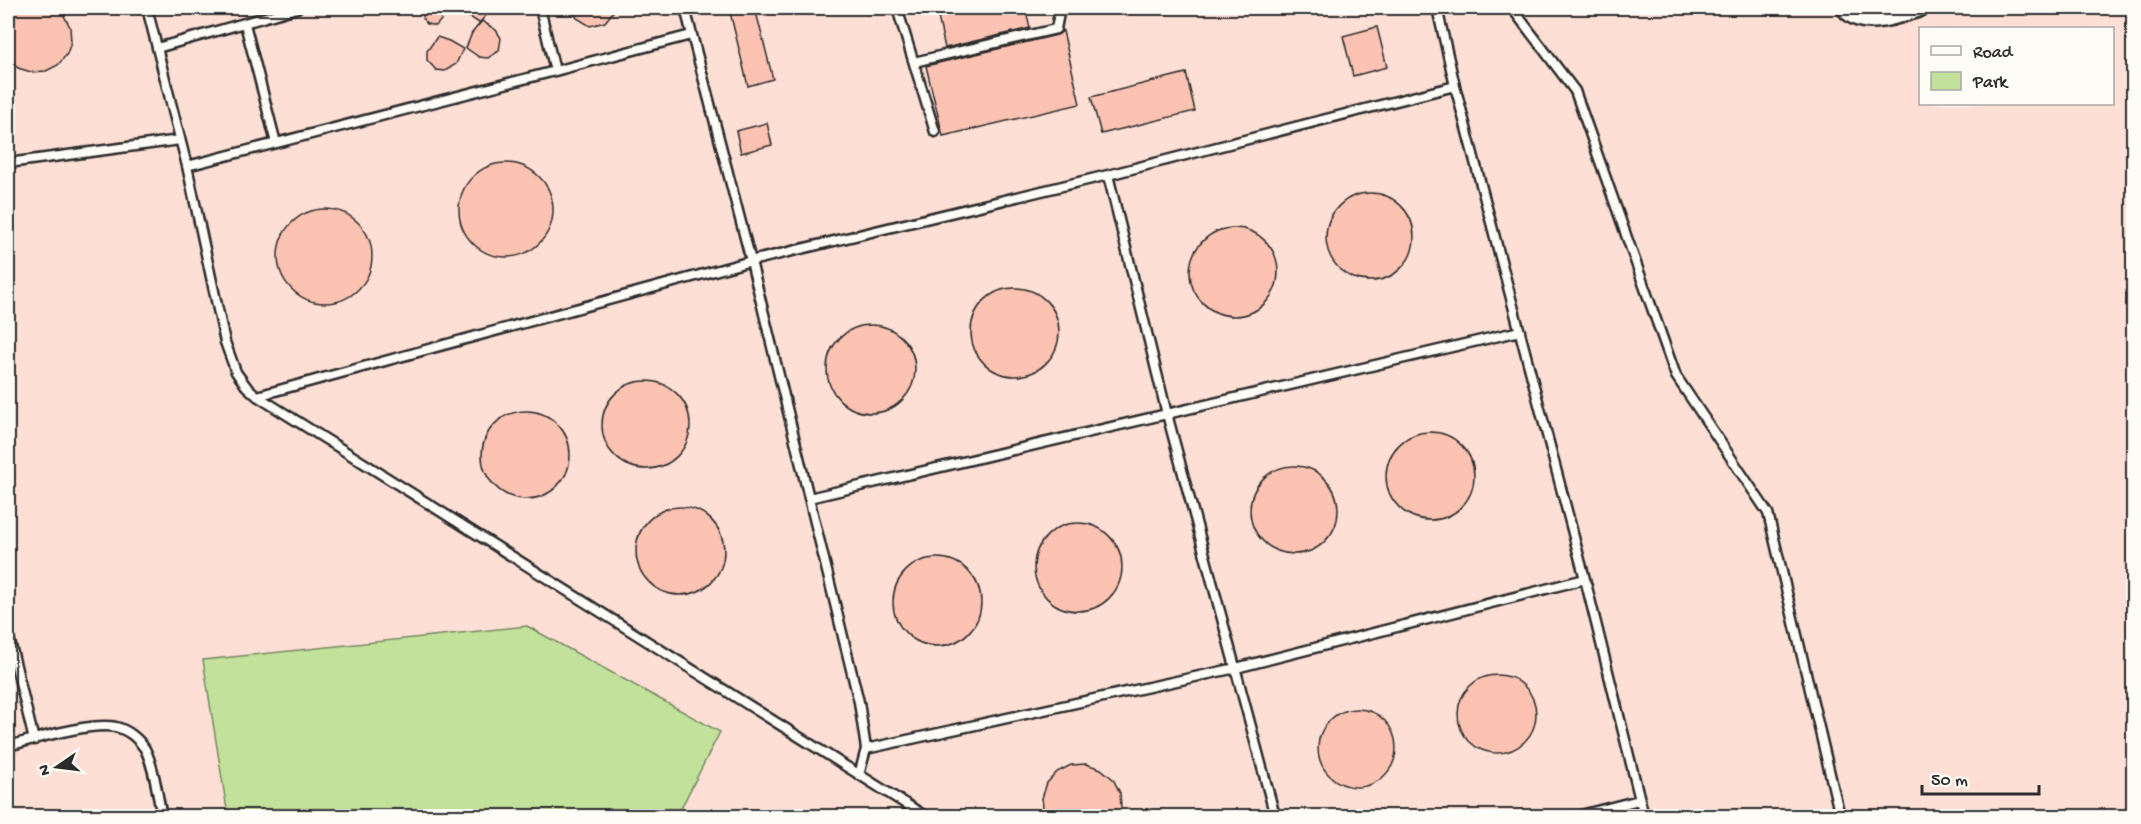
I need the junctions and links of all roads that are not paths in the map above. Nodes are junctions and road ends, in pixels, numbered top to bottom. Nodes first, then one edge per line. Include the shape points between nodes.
1 (147, 8) edge
2 (297, 8) edge
3 (540, 8) edge
4 (685, 8) edge
5 (897, 8) edge
6 (1060, 8) edge
7 (1437, 8) edge
8 (1512, 8) edge
9 (1845, 8) edge
10 (1920, 8) edge
11 (245, 24) junction
12 (691, 35) junction
13 (157, 48) junction
14 (914, 62) junction
15 (555, 71) junction
16 (1455, 86) junction
17 (935, 132) dead end
18 (180, 140) junction
19 (276, 143) junction
20 (8, 163) edge
21 (187, 166) junction
22 (1108, 175) junction
23 (751, 261) junction
24 (1520, 331) junction
25 (257, 396) junction
26 (1167, 414) junction
27 (809, 498) junction
28 (1585, 579) junction
29 (8, 633) edge
30 (1236, 668) junction
31 (34, 740) junction
32 (8, 746) edge
33 (866, 749) junction
34 (859, 775) junction
35 (1640, 800) junction
36 (162, 816) edge
37 (925, 816) edge
38 (1275, 816) edge
39 (1577, 816) edge
40 (1644, 816) edge
41 (1840, 816) edge

1 - 13 lane
2 - 11 lane
3 - 15 lane
4 - 12 lane
5 - 14 lane
6 - 14 lane via 1056,29
7 - 16 lane
8 - 41 lane via 1575,91 1676,376 1768,513
9 - 10 street via 1863,19
11 - 13 lane
11 - 19 lane
12 - 15 lane
12 - 23 lane
13 - 18 lane
14 - 17 lane
15 - 19 lane
16 - 22 lane
16 - 24 lane
18 - 20 lane
18 - 21 lane
19 - 21 lane
21 - 25 lane via 225,342 236,372
22 - 23 lane
22 - 26 lane
23 - 25 lane
23 - 27 lane
24 - 26 lane
24 - 28 lane
25 - 34 lane
26 - 27 lane
26 - 30 lane
27 - 33 lane via 859,702
28 - 30 lane
28 - 35 lane
29 - 31 lane
30 - 33 lane
30 - 38 lane
31 - 32 lane
31 - 36 lane via 104,726 128,731 144,747
33 - 34 lane
34 - 37 lane
35 - 39 lane
35 - 40 lane

